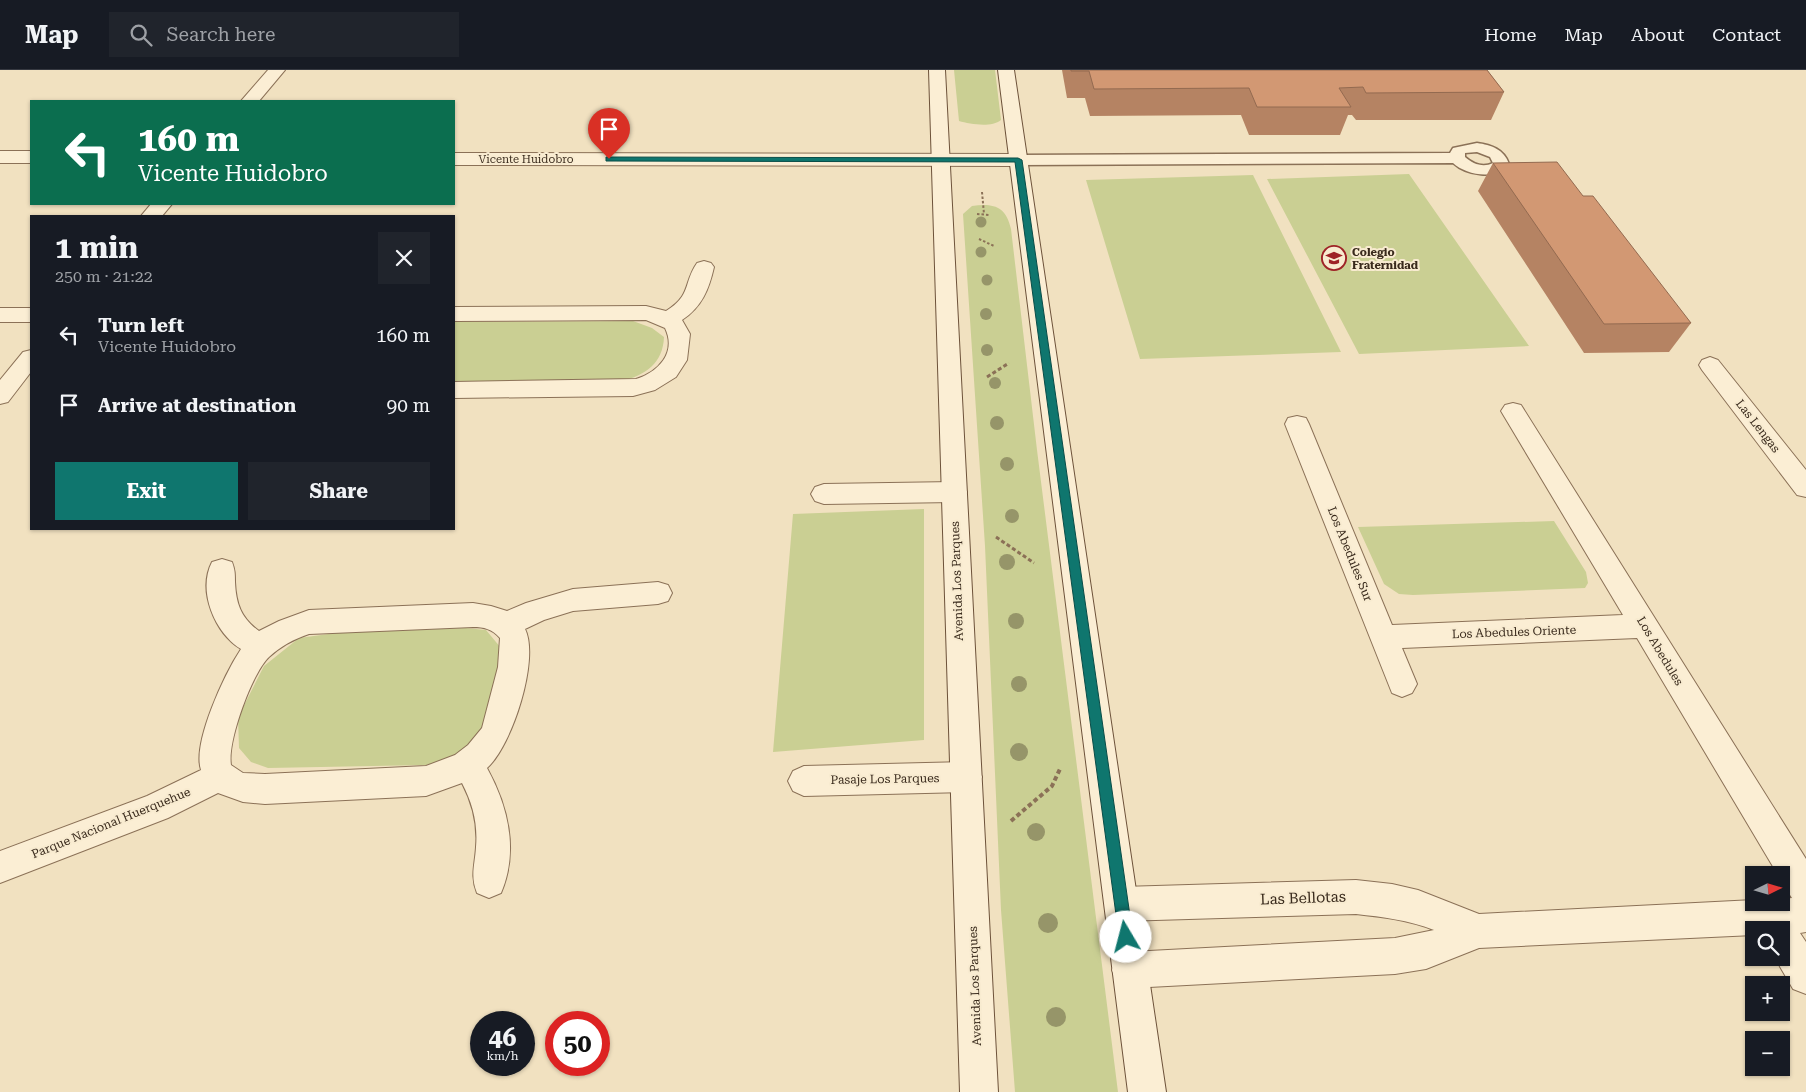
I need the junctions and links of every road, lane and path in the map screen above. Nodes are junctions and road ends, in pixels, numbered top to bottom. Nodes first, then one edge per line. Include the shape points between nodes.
1 (277, 70) edge
2 (937, 70) edge
3 (1006, 70) edge
4 (251, 100) edge
5 (0, 157) edge
6 (30, 157) edge
7 (455, 158) edge
8 (1457, 158) dead end
9 (941, 160) junction
10 (1018, 160) junction
11 (161, 205) edge
12 (974, 214) dead end
13 (152, 215) edge
14 (996, 217) dead end
15 (972, 235) dead end
16 (1000, 249) dead end
17 (704, 267) dead end
18 (455, 314) edge
19 (0, 315) edge
20 (30, 315) edge
21 (668, 319) junction
22 (1014, 357) dead end
23 (30, 358) edge
24 (1710, 365) dead end
25 (983, 379) dead end
26 (455, 390) edge
27 (0, 396) edge
28 (1513, 411) dead end
29 (1297, 424) dead end
30 (1806, 488) edge
31 (954, 492) junction
32 (824, 494) dead end
33 (990, 532) dead end
34 (222, 570) dead end
35 (1039, 570) dead end
36 (658, 593) dead end
37 (506, 625) junction
38 (1645, 626) junction
39 (1383, 637) junction
40 (262, 646) junction
41 (1402, 684) dead end
42 (469, 764) junction
43 (1060, 767) dead end
44 (220, 777) junction
45 (966, 777) junction
46 (804, 781) dead end
47 (1008, 824) dead end
48 (0, 867) edge
49 (489, 881) dead end
50 (1806, 890) edge
51 (1122, 904) junction
52 (1806, 915) edge
53 (1790, 922) edge
54 (1745, 927) edge
55 (1479, 931) junction
56 (1790, 949) edge
57 (1130, 970) junction
58 (1806, 976) edge
59 (979, 1092) edge
60 (1147, 1092) edge

1 - 4 street
2 - 9 street, Avenida Los Parques
3 - 10 street
5 - 6 street
7 - 9 street, Vicente Huidobro
8 - 10 lane
9 - 10 street, Vicente Huidobro
9 - 31 street, Avenida Los Parques
10 - 51 street
11 - 13 street
12 - 14 path
15 - 16 path
17 - 21 street via 694,299 688,307
18 - 21 street via 646,313
19 - 20 street
21 - 26 street via 679,332 681,340 676,361 669,371 646,385 619,389
22 - 25 path via 1006,366
23 - 27 street
24 - 30 street, Las Lengas
28 - 38 street, Los Abedules
29 - 39 street, Los Abedules Sur
31 - 32 street
31 - 45 street, Avenida Los Parques
33 - 35 path via 1035,563
34 - 40 street via 221,589 230,622 240,634
36 - 37 street via 573,600 536,611
37 - 40 street via 485,616 472,615 308,622 290,628
37 - 42 street via 514,636 516,650 497,730 486,748
38 - 39 street, Los Abedules Oriente
38 - 50 street, Los Abedules
39 - 41 street, Los Abedules Sur
40 - 44 street via 244,668 215,739 214,766
42 - 44 street via 448,775 426,781 265,790 248,790
42 - 49 street via 489,806 494,832
43 - 47 path via 1052,786
44 - 48 street, Parque Nacional Huerquehue via 157,807
45 - 46 street, Pasaje Los Parques
45 - 59 street, Avenida Los Parques
51 - 55 street, Las Bellotas via 1356,897 1418,907
51 - 57 street
52 - 53 street, Las Bellotas
54 - 55 street, Las Bellotas
55 - 57 street, Las Bellotas via 1426,951 1395,956
56 - 58 street
57 - 60 street

